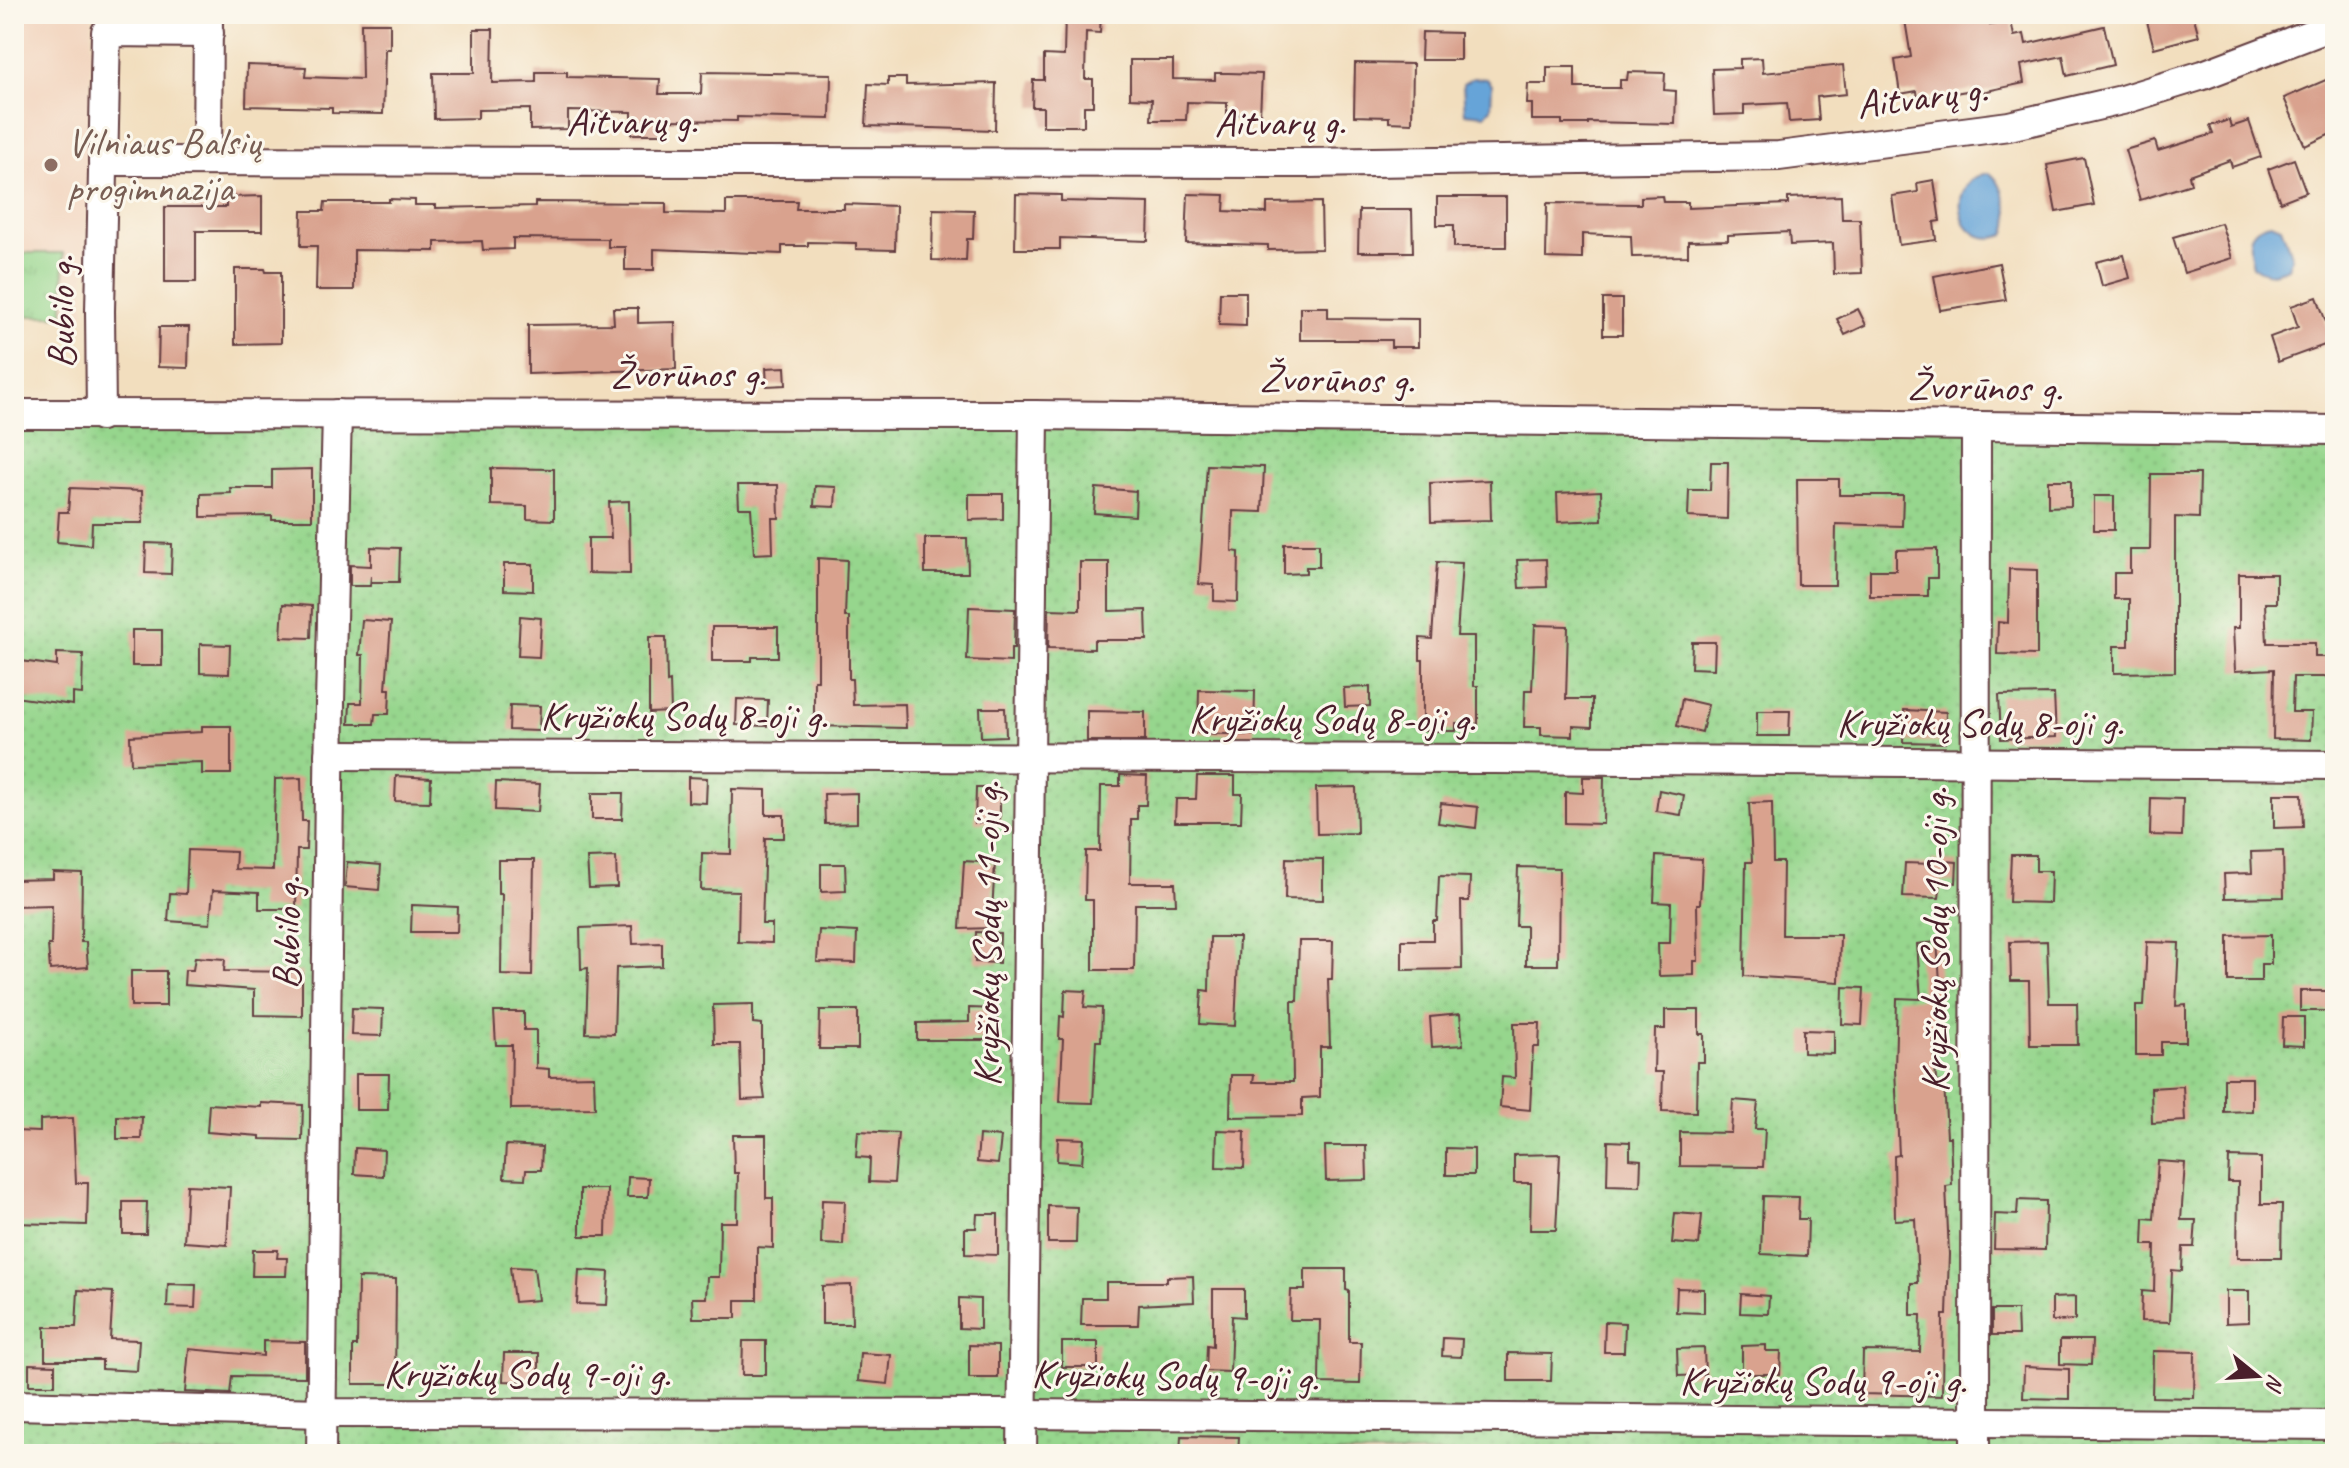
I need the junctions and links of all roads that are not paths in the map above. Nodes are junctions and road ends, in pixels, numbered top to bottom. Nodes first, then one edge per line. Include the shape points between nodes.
1 (208, 24) edge
2 (2335, 25) edge
3 (207, 160) junction
4 (103, 161) junction
5 (14, 414) edge
6 (337, 414) junction
7 (1034, 415) junction
8 (101, 416) junction
9 (1976, 427) junction
10 (2335, 430) edge
11 (329, 755) junction
12 (1028, 758) junction
13 (1974, 762) junction
14 (2335, 765) edge
15 (14, 1405) edge
16 (322, 1413) junction
17 (1023, 1414) junction
18 (1975, 1421) junction
19 (2335, 1425) edge
20 (321, 1454) edge
21 (1022, 1454) edge
22 (1975, 1454) edge

1 - 3 street, Bubilo g.
1 - 4 street, Bubilo g. via 106,32
2 - 3 street, Aitvarų g. via 2122,100 2009,126 1779,156 1307,163
3 - 4 street
4 - 8 street, Bubilo g.
5 - 8 street, Žvorūnos g.
6 - 7 street, Žvorūnos g.
6 - 8 street, Žvorūnos g.
6 - 11 street, Bubilo g.
7 - 9 street, Žvorūnos g.
7 - 12 street, Kryžiokų Sodų 11-oji g.
9 - 10 street, Žvorūnos g.
9 - 13 street, Kryžiokų Sodų 10-oji g.
11 - 12 street, Kryžiokų Sodų 8-oji g.
11 - 16 street, Bubilo g.
12 - 13 street, Kryžiokų Sodų 8-oji g.
12 - 17 street, Kryžiokų Sodų 11-oji g.
13 - 14 street, Kryžiokų Sodų 8-oji g.
13 - 18 street, Kryžiokų Sodų 10-oji g.
15 - 16 street, Kryžiokų Sodų 9-oji g.
16 - 17 street, Kryžiokų Sodų 9-oji g.
16 - 20 street, Bubilo g.
17 - 18 street, Kryžiokų Sodų 9-oji g.
17 - 21 street, Kryžiokų Sodų 11-oji g.
18 - 19 street, Kryžiokų Sodų 9-oji g.
18 - 22 street, Kryžiokų Sodų 10-oji g.

